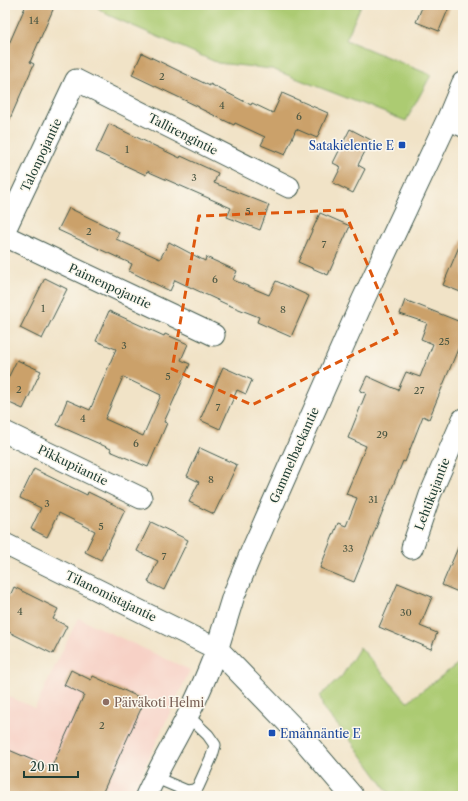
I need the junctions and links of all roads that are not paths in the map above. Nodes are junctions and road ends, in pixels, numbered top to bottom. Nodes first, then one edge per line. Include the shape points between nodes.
1 (76, 80) joint
2 (463, 83) edge
3 (455, 122) edge
4 (289, 187) dead end
5 (5, 230) edge
6 (5, 236) edge
7 (214, 335) dead end
8 (463, 419) edge
9 (5, 432) edge
10 (141, 498) dead end
11 (5, 544) edge
12 (412, 548) dead end
13 (217, 649) junction
14 (188, 716) junction
15 (154, 777) junction
16 (146, 796) edge
17 (352, 796) edge

1 - 4 street, Tallirengintie
1 - 5 street, Talonpojantie
2 - 3 street, Gammelbackantie
3 - 13 street, Gammelbackantie via 363,300 252,551 233,597
6 - 7 street, Paimenpojantie
8 - 12 street, Lehtikujantie via 430,495
9 - 10 street, Pikkupiiantie
11 - 13 street, Tilanomistajantie
13 - 14 street
13 - 17 street via 298,734
14 - 15 street
14 - 15 lane via 215,745 198,787 187,791
15 - 16 street

